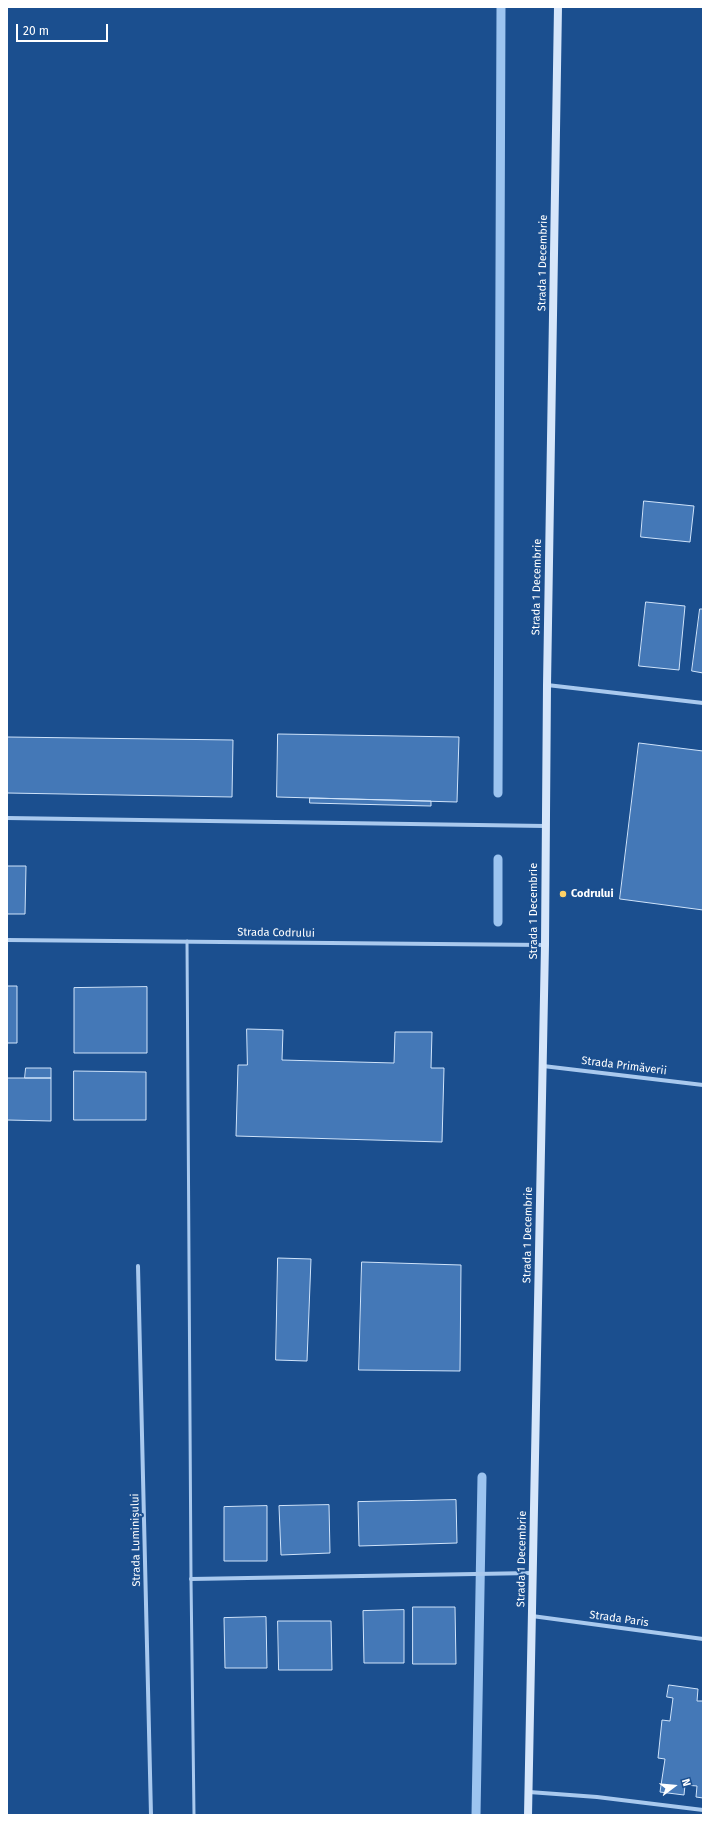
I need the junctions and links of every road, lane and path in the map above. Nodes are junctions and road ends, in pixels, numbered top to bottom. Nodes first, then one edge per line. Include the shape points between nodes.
1 (558, 7) edge
2 (547, 685) junction
3 (703, 702) edge
4 (7, 818) edge
5 (546, 826) junction
6 (7, 940) edge
7 (187, 941) junction
8 (545, 944) junction
9 (543, 1066) junction
10 (703, 1084) edge
11 (138, 1266) dead end
12 (532, 1573) junction
13 (191, 1579) junction
14 (532, 1616) junction
15 (703, 1639) edge
16 (528, 1792) junction
17 (703, 1810) edge
18 (151, 1815) edge
19 (194, 1815) edge
20 (528, 1815) edge

1 - 2 main road, Strada 1 Decembrie
2 - 3 street
2 - 5 main road, Strada 1 Decembrie
4 - 5 street
5 - 8 main road, Strada 1 Decembrie
6 - 7 street, Strada Codrului
7 - 8 street, Strada Codrului
7 - 13 lane
8 - 9 main road, Strada 1 Decembrie
9 - 10 street, Strada Primăverii
9 - 12 main road, Strada 1 Decembrie
11 - 18 street, Strada Luminișului
12 - 13 street
12 - 14 main road, Strada 1 Decembrie
13 - 19 lane
14 - 15 street, Strada Paris
14 - 16 main road, Strada 1 Decembrie
16 - 17 street via 597,1797
16 - 20 main road, Strada 1 Decembrie

